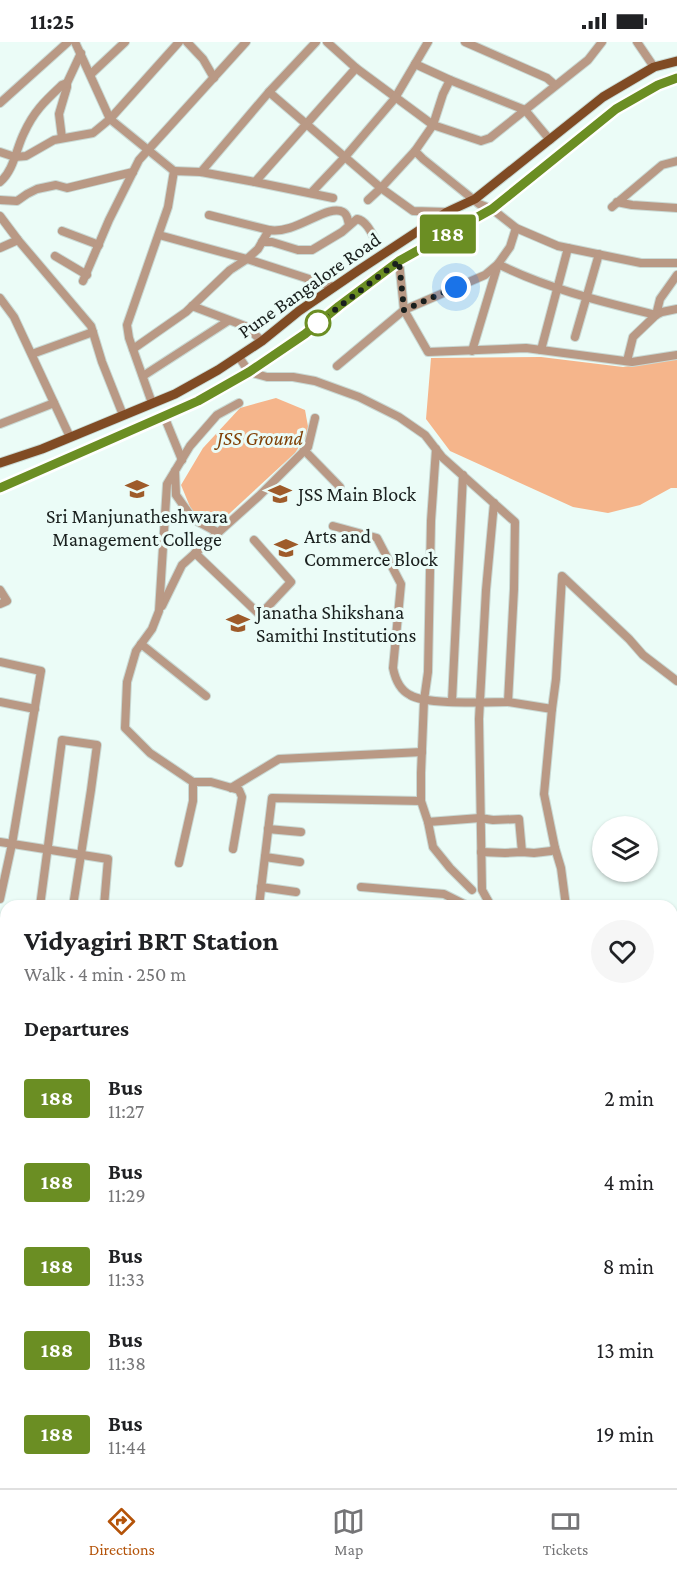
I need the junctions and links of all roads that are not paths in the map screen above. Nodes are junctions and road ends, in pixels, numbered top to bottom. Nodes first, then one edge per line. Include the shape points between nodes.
1 (68, 42) edge
2 (75, 42) edge
3 (125, 42) edge
4 (179, 42) edge
5 (187, 42) edge
6 (246, 42) edge
7 (316, 42) edge
8 (327, 42) edge
9 (428, 42) edge
10 (465, 42) edge
11 (603, 42) edge
12 (637, 42) edge
13 (81, 53) junction
14 (677, 61) edge
15 (415, 64) junction
16 (654, 67) junction
17 (356, 68) junction
18 (91, 75) junction
19 (214, 78) junction
20 (677, 78) edge
21 (450, 80) junction
22 (67, 83) junction
23 (555, 85) junction
24 (269, 93) junction
25 (396, 97) junction
26 (0, 103) edge
27 (525, 110) junction
28 (110, 119) junction
29 (307, 124) junction
30 (433, 125) junction
31 (62, 138) junction
32 (550, 140) junction
33 (148, 150) junction
34 (415, 151) junction
35 (0, 152) edge
36 (15, 157) junction
37 (345, 157) junction
38 (677, 161) edge
39 (174, 171) junction
40 (133, 172) junction
41 (201, 172) junction
42 (0, 182) edge
43 (255, 182) junction
44 (381, 188) junction
45 (311, 193) junction
46 (333, 198) dead end
47 (0, 200) edge
48 (368, 200) dead end
49 (475, 200) junction
50 (677, 208) edge
51 (492, 209) junction
52 (447, 212) junction
53 (209, 215) dead end
54 (0, 216) edge
55 (349, 225) junction
56 (516, 228) junction
57 (269, 230) junction
58 (62, 231) dead end
59 (159, 235) junction
60 (18, 240) junction
61 (262, 242) junction
62 (377, 243) dead end
63 (99, 245) junction
64 (0, 248) edge
65 (568, 248) junction
66 (599, 254) junction
67 (55, 256) dead end
68 (247, 259) junction
69 (399, 261) junction
70 (677, 263) edge
71 (498, 264) junction
72 (677, 275) edge
73 (334, 286) junction
74 (558, 287) junction
75 (587, 297) junction
76 (0, 298) edge
77 (192, 306) junction
78 (677, 309) edge
79 (3, 310) edge
80 (404, 310) junction
81 (656, 315) junction
82 (228, 321) junction
83 (93, 332) junction
84 (575, 337) dead end
85 (262, 341) junction
86 (133, 349) junction
87 (541, 350) junction
88 (472, 351) junction
89 (32, 354) junction
90 (677, 354) edge
91 (239, 357) junction
92 (627, 361) junction
93 (337, 366) dead end
94 (249, 372) junction
95 (143, 376) junction
96 (54, 403) junction
97 (153, 403) junction
98 (239, 403) dead end
99 (123, 415) junction
100 (164, 416) junction
101 (315, 418) dead end
102 (0, 423) edge
103 (70, 437) junction
104 (436, 449) junction
105 (304, 450) junction
106 (182, 460) junction
107 (0, 463) edge
108 (175, 471) junction
109 (463, 475) junction
110 (340, 487) dead end
111 (0, 488) edge
112 (494, 503) junction
113 (333, 526) dead end
114 (218, 532) junction
115 (254, 540) dead end
116 (195, 553) junction
117 (0, 590) edge
118 (0, 604) edge
119 (159, 611) junction
120 (141, 644) junction
121 (0, 662) edge
122 (677, 681) edge
123 (206, 696) dead end
124 (424, 700) junction
125 (452, 701) junction
126 (0, 702) edge
127 (480, 702) junction
128 (508, 702) junction
129 (35, 709) junction
130 (552, 709) junction
131 (422, 752) junction
132 (193, 782) junction
133 (231, 788) junction
134 (421, 801) junction
135 (480, 819) junction
136 (428, 822) junction
137 (268, 829) junction
138 (302, 832) dead end
139 (0, 842) edge
140 (12, 844) junction
141 (555, 848) junction
142 (232, 849) dead end
143 (48, 850) junction
144 (481, 852) junction
145 (522, 852) junction
146 (81, 854) junction
147 (265, 857) junction
148 (300, 862) dead end
149 (179, 863) dead end
150 (261, 887) junction
151 (361, 887) dead end
152 (472, 890) junction
153 (482, 890) junction
154 (296, 892) dead end
155 (0, 899) edge
156 (41, 900) edge
157 (74, 900) edge
158 (105, 900) edge
159 (260, 900) edge
160 (455, 900) edge
161 (468, 900) edge
162 (488, 900) edge
163 (565, 900) edge

1 - 26 street
2 - 13 street
3 - 18 street
4 - 28 street
5 - 19 street
6 - 19 street
7 - 24 street
8 - 17 street
9 - 15 street
10 - 23 street
11 - 23 street via 588,60
12 - 16 street
13 - 18 street
13 - 22 street
14 - 16 main road, Pune Bangalore Road
15 - 21 street
15 - 25 street
16 - 32 main road, Pune Bangalore Road via 603,97
17 - 25 street
17 - 29 street
18 - 28 street
19 - 33 street
20 - 51 main road, Pune Bangalore Road via 616,109
21 - 27 street
21 - 30 street
22 - 31 street via 59,114
22 - 36 street via 35,111
23 - 27 street
24 - 29 street
24 - 41 street
25 - 30 street
25 - 37 street
27 - 30 street via 481,141
27 - 32 street
28 - 31 street via 93,133
28 - 33 street
29 - 37 street
29 - 43 street
30 - 34 street
31 - 36 street via 26,156
32 - 49 main road, Pune Bangalore Road
33 - 39 street
33 - 40 street
34 - 44 street
34 - 49 street
35 - 36 street
36 - 42 street via 8,176
37 - 44 street
37 - 45 street
38 - 50 street via 663,165 615,205
39 - 41 street
39 - 59 street
40 - 47 street via 67,188 56,185 37,189 17,201
40 - 63 street
41 - 43 street
43 - 45 street
44 - 48 street
44 - 52 street via 412,211
45 - 46 street
49 - 51 street
49 - 52 main road, Pune Bangalore Road
51 - 56 street
51 - 69 main road, Pune Bangalore Road
52 - 73 main road, Pune Bangalore Road
53 - 57 street
54 - 60 street
55 - 57 street via 346,215 336,210 288,230
55 - 61 street via 307,251
55 - 62 street via 361,220
56 - 65 street
56 - 71 street via 510,247
57 - 61 street
58 - 63 street
59 - 68 street
59 - 86 street via 127,326
60 - 64 street
60 - 83 street
61 - 68 street
63 - 67 street via 85,278
65 - 66 street
65 - 74 street
66 - 70 street via 641,263
66 - 75 street
68 - 73 street
68 - 77 street
69 - 80 street
69 - 94 main road, Pune Bangalore Road
71 - 74 street
71 - 80 street via 485,275
71 - 88 street
72 - 81 street via 660,299
73 - 85 main road, Pune Bangalore Road
74 - 75 street
74 - 87 street
75 - 81 street
75 - 84 street
76 - 79 street
77 - 82 street
77 - 86 street
78 - 81 street
79 - 89 street via 14,317
80 - 88 street via 428,352
80 - 93 street
81 - 92 street via 633,337
82 - 85 street via 245,326
82 - 95 street
83 - 89 street
83 - 99 street
85 - 91 main road, Pune Bangalore Road
86 - 95 street
87 - 88 street
87 - 92 street
89 - 96 street
90 - 92 street
91 - 94 street
91 - 97 main road, Pune Bangalore Road
94 - 100 main road, Pune Bangalore Road
94 - 104 street via 315,381 359,397 399,417 425,435
95 - 97 street
96 - 102 street
96 - 103 street
97 - 99 main road, Pune Bangalore Road
98 - 106 street via 217,415
99 - 103 main road, Pune Bangalore Road
100 - 106 street
100 - 111 main road, Pune Bangalore Road
101 - 105 street
103 - 107 main road, Pune Bangalore Road
104 - 109 street
104 - 124 street
105 - 110 street
105 - 114 street
106 - 108 street
108 - 114 street via 177,495 192,519
108 - 119 street via 167,484
109 - 112 street
109 - 125 street
112 - 127 street
112 - 128 street via 515,522
113 - 124 street via 377,538 392,564 401,584 395,679 409,695
114 - 116 street
115 - 116 street via 291,582 260,615
116 - 119 street via 182,565
117 - 118 street via 8,601
119 - 120 street
120 - 123 street
120 - 132 street via 127,682 125,728 150,753
121 - 129 street via 41,671
122 - 130 street via 643,655 562,576
124 - 125 street
124 - 131 street
125 - 127 street
126 - 129 street
127 - 128 street
127 - 135 street
128 - 130 street
129 - 140 street
130 - 141 street via 544,794
131 - 133 street via 279,759
131 - 134 street
132 - 133 street
132 - 149 street via 193,801
133 - 142 street via 239,790 242,797
134 - 136 street
134 - 137 street via 272,798
135 - 136 street
135 - 144 street
135 - 145 street via 519,819
136 - 152 street via 433,847
137 - 138 street
137 - 147 street
139 - 140 street
140 - 143 street
140 - 155 street
141 - 145 street
141 - 163 street
143 - 146 street
143 - 146 street via 62,740 97,745
143 - 156 street
144 - 145 street
144 - 153 street
146 - 157 street
146 - 158 street via 108,859
147 - 148 street
147 - 150 street
150 - 154 street
150 - 159 street
151 - 160 street via 444,894
152 - 153 street
152 - 161 street
153 - 162 street

